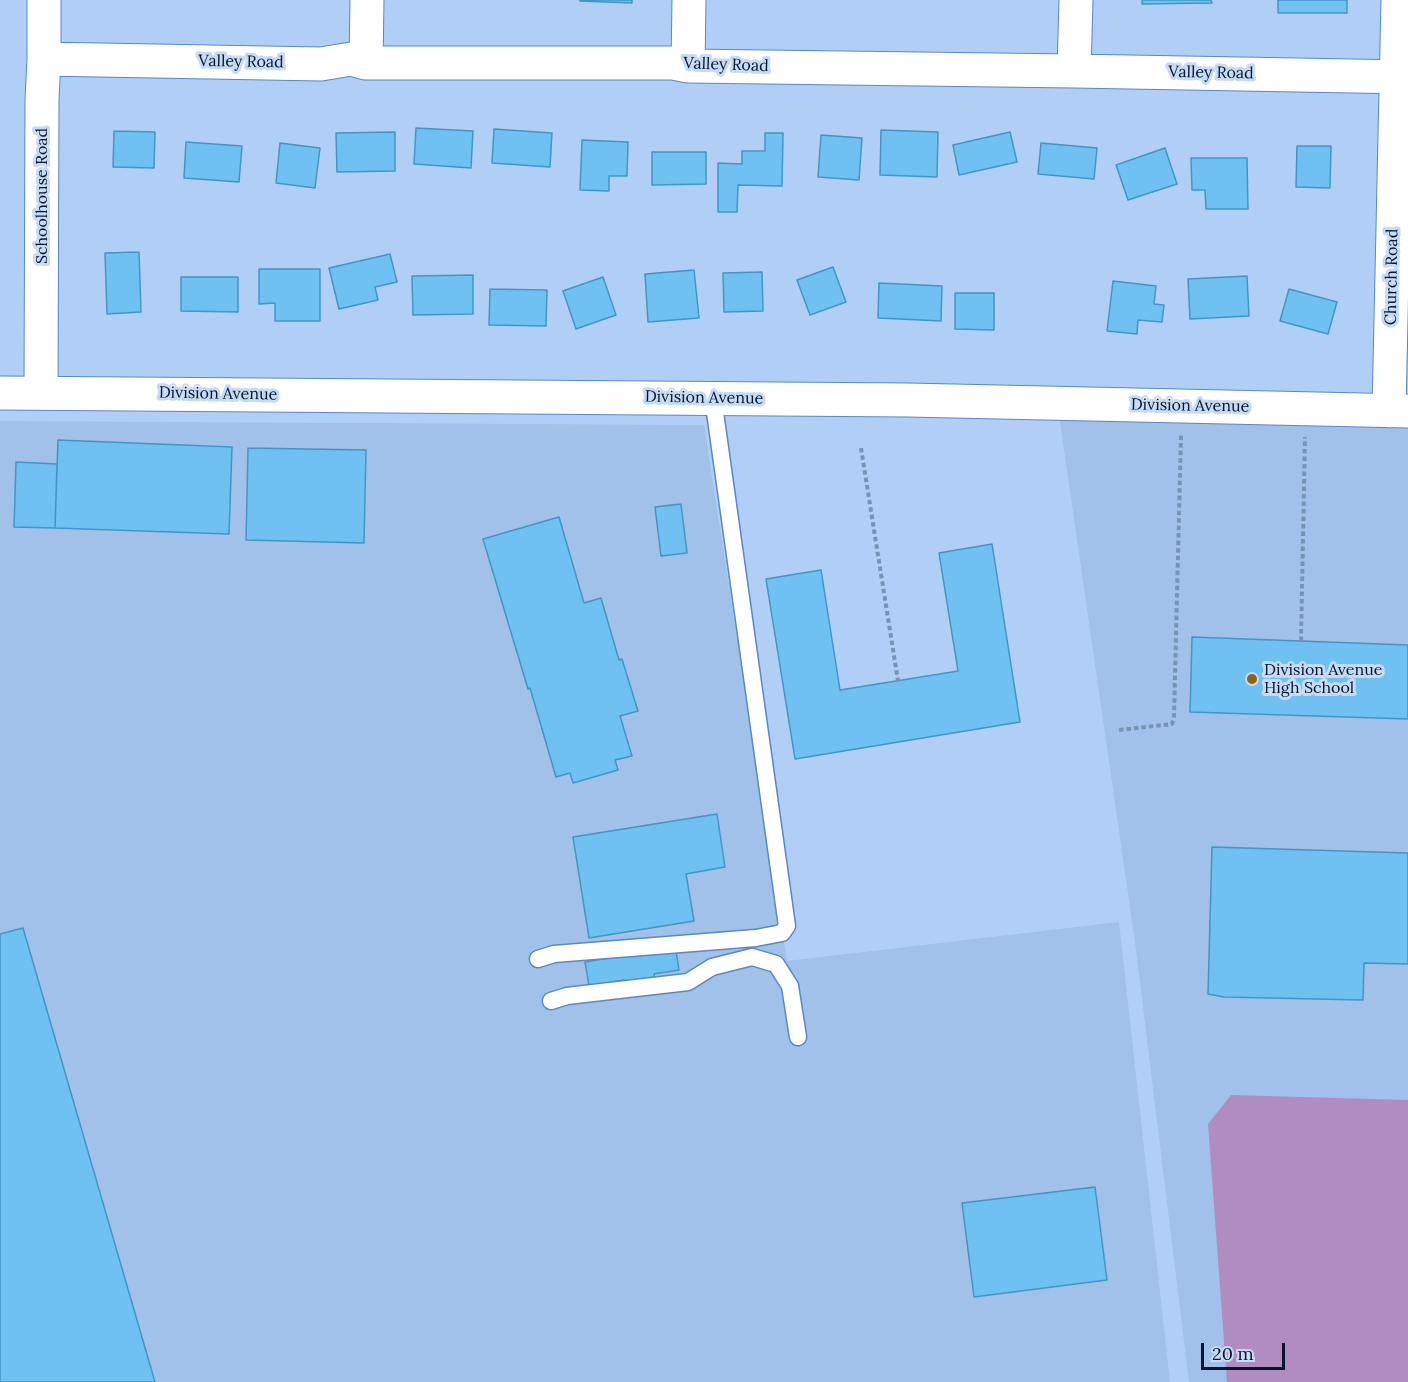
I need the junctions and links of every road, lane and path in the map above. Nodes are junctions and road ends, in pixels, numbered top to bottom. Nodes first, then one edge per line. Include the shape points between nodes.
1 (44, 0) edge
2 (367, 0) edge
3 (689, 0) edge
4 (1076, 0) edge
5 (1398, 0) edge
6 (44, 59) junction
7 (366, 63) junction
8 (688, 66) junction
9 (1074, 71) junction
10 (1402, 77) edge
11 (0, 393) edge
12 (41, 393) junction
13 (713, 399) junction
14 (1398, 411) edge
15 (1182, 434) dead end
16 (1305, 435) dead end
17 (861, 448) dead end
18 (1301, 641) dead end
19 (898, 681) dead end
20 (1119, 730) dead end
21 (538, 959) dead end
22 (551, 1001) dead end
23 (798, 1037) dead end

1 - 6 street, Schoolhouse Road
2 - 7 street
3 - 8 street
4 - 9 street
5 - 10 street, Church Road
6 - 7 street, Valley Road via 321,64 351,58
6 - 12 street, Schoolhouse Road
7 - 8 street, Valley Road
8 - 9 street, Valley Road
9 - 10 street, Valley Road
10 - 14 street, Church Road
11 - 12 street, Division Avenue
12 - 13 street, Division Avenue
13 - 14 street, Division Avenue
13 - 21 lane via 787,926 782,933 756,938 555,954
15 - 20 path via 1174,716 1172,724
16 - 18 path
17 - 19 path
22 - 23 lane via 688,982 712,967 752,957 776,964 790,986

